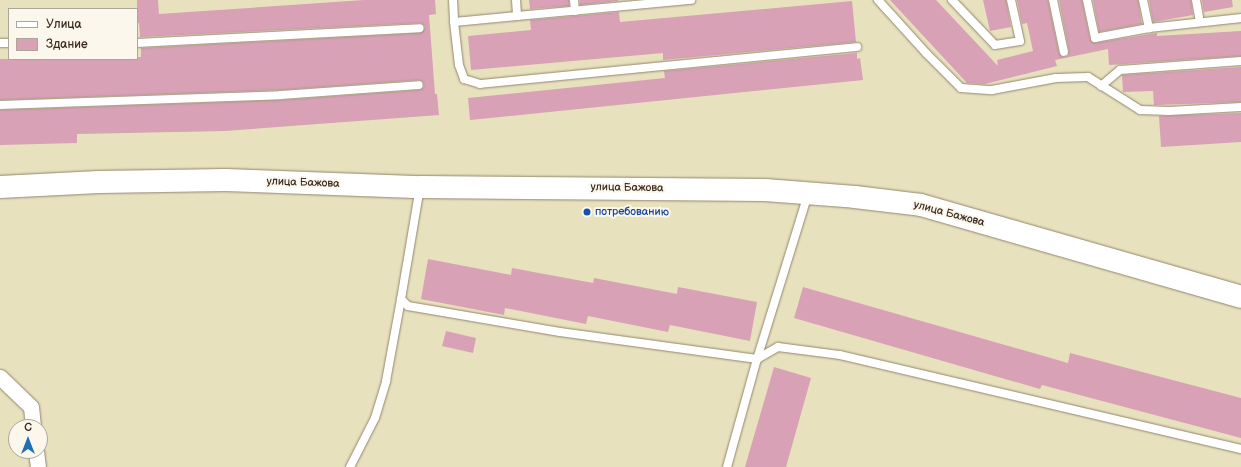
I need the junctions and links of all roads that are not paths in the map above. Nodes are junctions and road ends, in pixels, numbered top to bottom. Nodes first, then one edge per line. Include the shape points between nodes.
1 (453, 0) edge
2 (516, 0) edge
3 (574, 0) edge
4 (690, 0) edge
5 (878, 0) edge
6 (952, 0) edge
7 (1011, 0) edge
8 (1052, 0) edge
9 (1087, 0) edge
10 (1143, 0) edge
11 (1196, 0) edge
12 (634, 3) edge
13 (575, 11) junction
14 (517, 16) junction
15 (1241, 18) edge
16 (454, 22) junction
17 (1200, 22) junction
18 (420, 28) dead end
19 (1149, 28) junction
20 (138, 43) edge
21 (857, 47) dead end
22 (1064, 52) dead end
23 (1241, 61) edge
24 (419, 85) dead end
25 (1101, 86) junction
26 (0, 105) edge
27 (1241, 107) edge
28 (421, 187) junction
29 (0, 188) edge
30 (808, 193) junction
31 (1241, 297) edge
32 (401, 299) junction
33 (757, 359) junction
34 (0, 377) edge
35 (32, 419) edge
36 (1241, 449) edge
37 (350, 467) edge
38 (727, 467) edge

1 - 16 lane
2 - 14 lane
3 - 13 lane
4 - 12 lane
5 - 25 lane via 962,88 992,90 1056,78 1088,77
6 - 7 lane via 995,45 1020,41
8 - 22 lane
9 - 19 lane via 1095,38
10 - 19 lane
11 - 17 lane
12 - 13 lane
13 - 14 lane
14 - 16 lane
15 - 17 lane
16 - 21 lane via 459,65 464,79 480,84
17 - 19 lane
18 - 20 lane
23 - 25 lane via 1120,70
24 - 26 lane via 281,95
25 - 27 lane via 1140,110
28 - 29 highway, улица Бажова via 226,180 99,182
28 - 30 highway, улица Бажова via 765,190
28 - 32 lane
30 - 31 highway, улица Бажова via 921,205
30 - 33 lane
32 - 33 lane via 408,306 560,332
32 - 37 lane via 386,381 375,418
33 - 36 lane via 778,347 840,355
33 - 38 lane
34 - 35 street via 31,407

